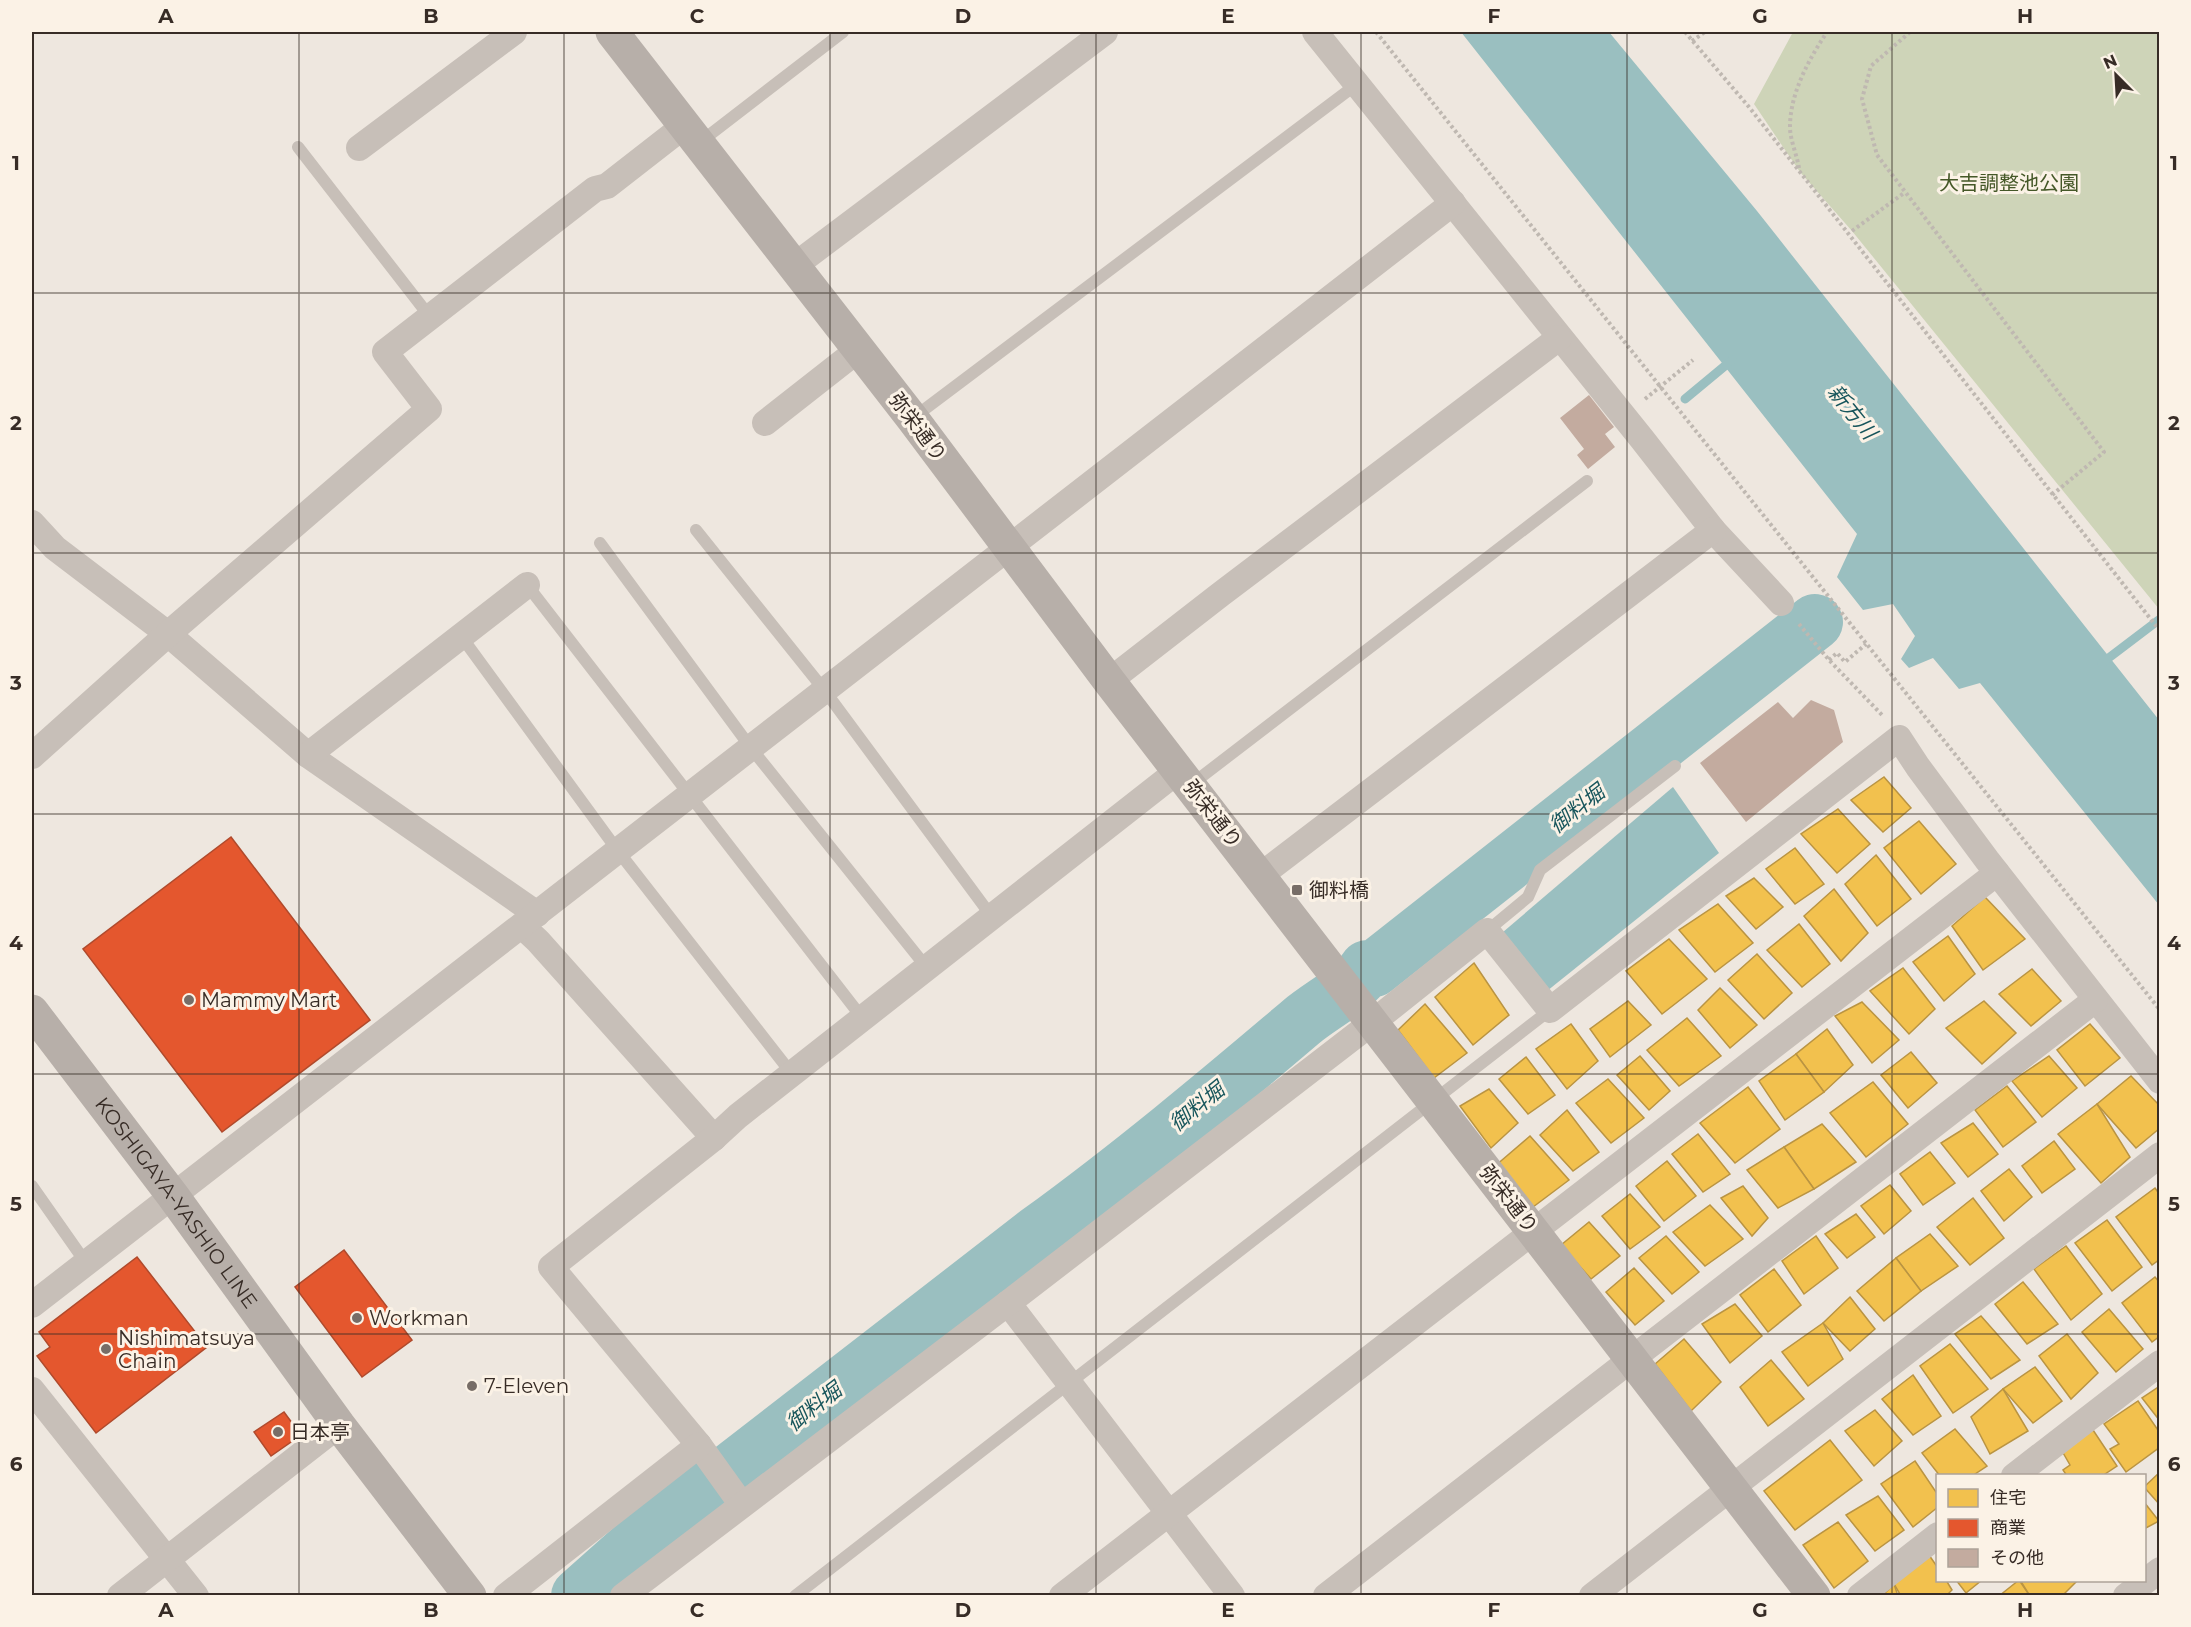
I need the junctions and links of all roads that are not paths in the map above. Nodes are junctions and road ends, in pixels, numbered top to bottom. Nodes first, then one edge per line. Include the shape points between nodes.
1 (514, 32) edge
2 (612, 32) edge
3 (843, 32) edge
4 (1105, 32) edge
5 (1315, 32) edge
6 (1356, 84) junction
7 (691, 135) junction
8 (298, 147) dead end
9 (359, 148) dead end
10 (1453, 203) junction
11 (794, 266) junction
12 (430, 317) junction
13 (1559, 338) junction
14 (858, 351) junction
15 (912, 418) junction
16 (765, 423) dead end
17 (1587, 481) dead end
18 (32, 523) edge
19 (696, 530) dead end
20 (1713, 530) junction
21 (600, 543) dead end
22 (1010, 548) junction
23 (527, 585) joint
24 (1781, 603) dead end
25 (168, 634) junction
26 (461, 636) junction
27 (1109, 681) junction
28 (825, 691) junction
29 (751, 748) junction
30 (308, 755) junction
31 (32, 756) edge
32 (1675, 766) dead end
33 (1185, 778) junction
34 (690, 796) junction
35 (618, 851) junction
36 (1997, 873) junction
37 (1261, 875) junction
38 (992, 917) junction
39 (529, 920) junction
40 (1487, 931) junction
41 (927, 968) junction
42 (2095, 1000) junction
43 (1550, 1010) junction
44 (32, 1011) edge
45 (1368, 1016) junction
46 (863, 1019) junction
47 (792, 1074) junction
48 (2160, 1081) edge
49 (1433, 1101) junction
50 (714, 1138) junction
51 (2160, 1155) edge
52 (32, 1186) edge
53 (173, 1196) junction
54 (1534, 1231) junction
55 (86, 1263) junction
56 (1008, 1304) junction
57 (32, 1305) edge
58 (1632, 1358) junction
59 (2160, 1363) edge
60 (1070, 1384) junction
61 (32, 1390) edge
62 (339, 1425) junction
63 (701, 1449) junction
64 (2017, 1474) edge
65 (1731, 1487) junction
66 (739, 1501) junction
67 (1169, 1513) junction
68 (1936, 1537) edge
69 (166, 1559) junction
70 (2160, 1570) edge
71 (2146, 1581) edge
72 (2144, 1582) edge
73 (639, 1591) edge
74 (120, 1596) edge
75 (196, 1596) edge
76 (470, 1596) edge
77 (506, 1596) edge
78 (795, 1596) edge
79 (1062, 1596) edge
80 (1232, 1596) edge
81 (1326, 1596) edge
82 (1592, 1596) edge
83 (1814, 1596) edge
84 (1860, 1596) edge
85 (2126, 1596) edge

1 - 9 street
2 - 7 street, 弥栄通り
3 - 7 lane
4 - 11 street
5 - 6 street
6 - 10 street
6 - 15 lane
7 - 11 street, 弥栄通り
7 - 12 street via 607,186 595,189
8 - 12 lane
10 - 13 street
10 - 22 street
11 - 14 street, 弥栄通り
12 - 25 street via 385,352 429,409
13 - 20 street
13 - 27 street
14 - 15 street, 弥栄通り
14 - 16 street
15 - 22 street, 弥栄通り
17 - 33 lane
18 - 25 street via 55,548
19 - 28 lane
20 - 24 street
20 - 37 street
21 - 29 lane
22 - 27 street, 弥栄通り
22 - 28 street
23 - 26 street
23 - 34 lane
25 - 30 street
25 - 31 street
26 - 30 street
26 - 35 lane
27 - 33 street, 弥栄通り
28 - 29 street
28 - 38 lane
29 - 34 street
29 - 41 lane
30 - 39 street
32 - 40 lane via 1540,870 1528,897
33 - 37 street, 弥栄通り
33 - 38 street
34 - 35 street
34 - 46 lane
35 - 39 street
35 - 47 lane
36 - 42 street
36 - 43 street via 1899,738
36 - 54 street
37 - 45 street, 弥栄通り
38 - 41 street
39 - 50 street via 538,941
39 - 53 street
40 - 43 street
40 - 45 street
41 - 46 street
42 - 48 street
42 - 58 street
43 - 49 lane
44 - 53 street, KOSHIGAYA-YASHIO LINE
45 - 49 street, 弥栄通り
45 - 56 street
46 - 47 street
47 - 50 street
49 - 54 street, 弥栄通り
49 - 60 lane
50 - 63 street via 551,1267
51 - 65 street
52 - 55 lane
53 - 55 street
53 - 62 street, KOSHIGAYA-YASHIO LINE
54 - 58 street, 弥栄通り
54 - 67 street
55 - 57 street
56 - 60 street
56 - 66 street
58 - 65 street, 弥栄通り
58 - 81 street
59 - 64 street
60 - 67 street
60 - 78 lane
61 - 69 street
62 - 69 street
62 - 76 street, KOSHIGAYA-YASHIO LINE
63 - 66 street
63 - 77 street
65 - 82 street
65 - 83 street, 弥栄通り
66 - 73 street
67 - 79 street
67 - 80 street
68 - 84 street
69 - 74 street
69 - 75 street
70 - 71 street
72 - 85 street

